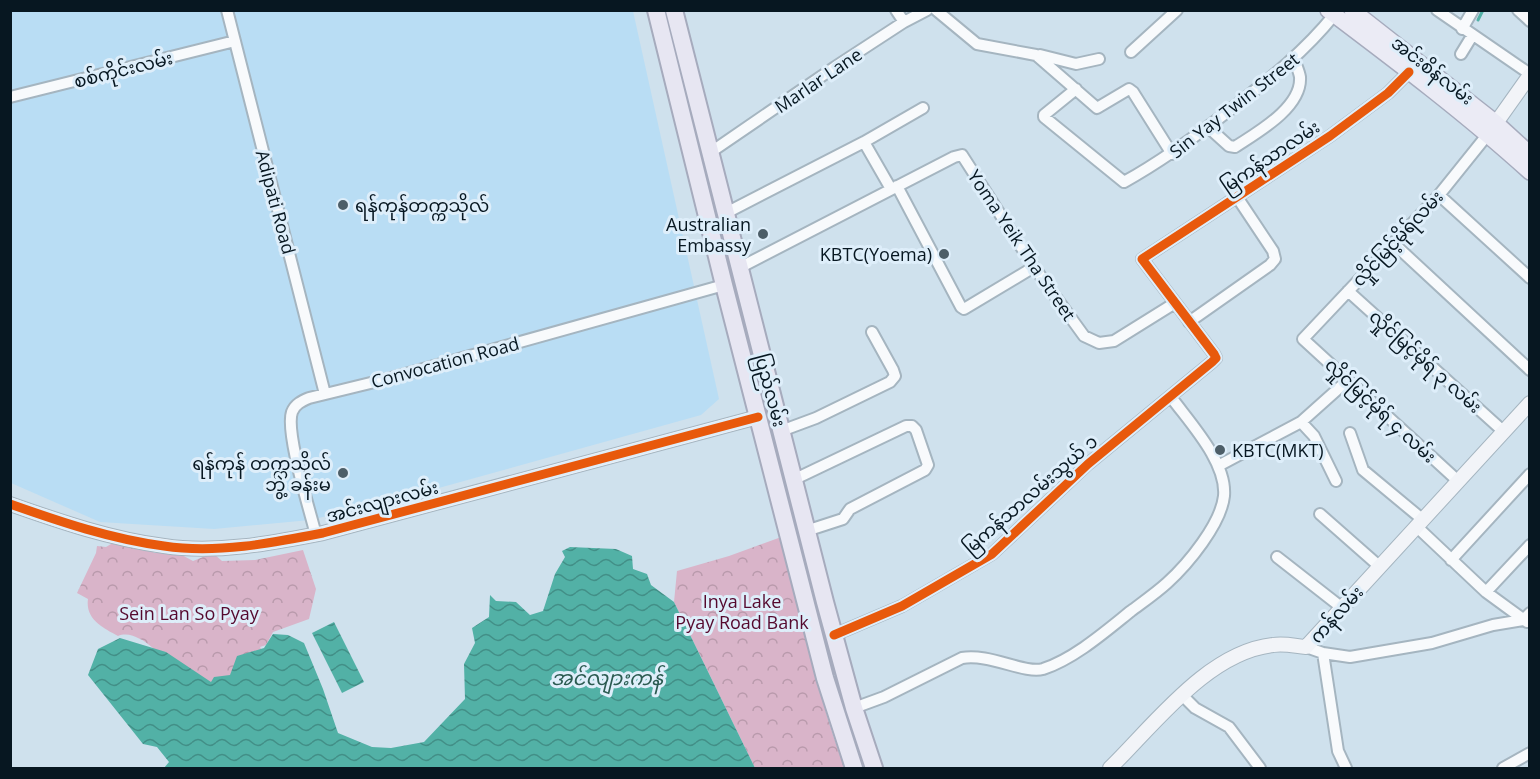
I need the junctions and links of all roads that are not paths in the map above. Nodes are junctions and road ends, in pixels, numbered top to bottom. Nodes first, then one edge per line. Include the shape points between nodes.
1 (227, 10) edge
2 (656, 10) edge
3 (674, 10) edge
4 (896, 10) edge
5 (927, 10) edge
6 (936, 10) edge
7 (1177, 10) edge
8 (1437, 10) edge
9 (1473, 10) edge
10 (1518, 10) edge
11 (1355, 11) edge
12 (1331, 13) edge
13 (1530, 21) edge
14 (904, 22) junction
15 (1462, 29) junction
16 (1472, 36) junction
17 (235, 41) junction
18 (1131, 52) dead end
19 (1461, 54) dead end
20 (1036, 55) junction
21 (1099, 59) dead end
22 (1294, 59) junction
23 (1410, 72) junction
24 (1530, 75) edge
25 (1076, 89) junction
26 (10, 97) edge
27 (923, 108) dead end
28 (1208, 127) junction
29 (1492, 128) junction
30 (864, 142) junction
31 (711, 152) junction
32 (1172, 154) junction
33 (1530, 154) edge
34 (1530, 172) edge
35 (894, 187) junction
36 (1439, 195) junction
37 (1237, 197) junction
38 (726, 213) junction
39 (1393, 243) junction
40 (1034, 267) junction
41 (739, 268) junction
42 (1530, 278) edge
43 (724, 285) junction
44 (1348, 291) junction
45 (1175, 303) junction
46 (1189, 322) junction
47 (872, 332) dead end
48 (1304, 339) joint
49 (1530, 370) edge
50 (1348, 380) junction
51 (770, 390) junction
52 (325, 394) junction
53 (1171, 397) junction
54 (1530, 403) edge
55 (758, 417) junction
56 (1301, 422) junction
57 (782, 431) junction
58 (1503, 431) junction
59 (1350, 433) dead end
60 (1218, 466) junction
61 (1530, 474) edge
62 (793, 480) junction
63 (1336, 481) dead end
64 (1458, 481) junction
65 (10, 504) edge
66 (1320, 514) dead end
67 (1419, 522) junction
68 (806, 531) junction
69 (316, 535) junction
70 (1530, 545) edge
71 (1277, 557) dead end
72 (1451, 560) junction
73 (1379, 566) junction
74 (1486, 592) junction
75 (825, 602) junction
76 (807, 607) junction
77 (1341, 607) junction
78 (1527, 619) edge
79 (834, 634) junction
80 (1306, 648) junction
81 (1323, 653) junction
82 (1182, 695) junction
83 (854, 708) junction
84 (1530, 753) edge
85 (1508, 767) edge
86 (854, 768) edge
87 (874, 768) edge
88 (1110, 768) edge
89 (1260, 768) edge
90 (1346, 768) edge

1 - 17 street, Adipati Road
2 - 43 highway, ပြည်လမ်း
3 - 31 highway, ပြည်လမ်း
4 - 14 street
5 - 14 street, Marlar Lane
6 - 20 street via 977,44
7 - 18 street
8 - 15 street
9 - 15 street
10 - 13 street
11 - 29 main road, အင်းစိန်လမ်း
12 - 22 street, Sin Yay Twin Street via 1317,36
12 - 23 main road, အင်းစိန်လမ်း
14 - 31 street, Marlar Lane
15 - 16 street
16 - 19 street
16 - 24 street
17 - 26 street, စစ်ကိုင်းလမ်း
17 - 52 street, Adipati Road
20 - 21 street via 1076,64
20 - 25 street
22 - 28 street, Sin Yay Twin Street
22 - 28 street via 1299,84 1286,111 1235,147
23 - 29 main road, အင်းစိန်လမ်း
23 - 37 street, မြကန်သာလမ်း via 1330,136
24 - 29 main road
25 - 32 street via 1097,108 1128,88
25 - 32 street, Sin Yay Twin Street via 1044,117 1124,183
27 - 30 street
28 - 32 street, Sin Yay Twin Street
29 - 33 main road, အင်းစိန်လမ်း
29 - 34 main road, အင်းစိန်လမ်း
29 - 36 street, လှိုင်မြင့်မိုရ်လမ်း
30 - 35 street
30 - 38 street
31 - 38 highway, ပြည်လမ်း
35 - 40 street, Yoma Yeik Tha Street via 962,155
35 - 40 street via 964,309
35 - 41 street, Yoma Yeik Tha Street
36 - 39 street, လှိုင်မြင့်မိုရ်လမ်း
36 - 42 street
37 - 45 street, မြကန်သာလမ်း via 1142,259
37 - 46 street via 1275,259
38 - 41 highway, ပြည်လမ်း
39 - 44 street, လှိုင်မြင့်မိုရ်လမ်း
39 - 49 street
40 - 45 street, Yoma Yeik Tha Street via 1084,336 1099,343 1114,341
41 - 51 highway, ပြည်လမ်း
43 - 52 street, Convocation Road
43 - 55 highway, ပြည်လမ်း
44 - 48 street, လှိုင်မြင့်မိုရ်လမ်း
44 - 58 street, လှိုင်မြင့်မိုရ် ၃ လမ်း
45 - 46 street
46 - 53 street, မြကန်သာလမ်းသွယ် ၁ via 1216,358
47 - 57 street via 893,370 895,376 890,382
48 - 50 street, လှိုင်မြင့်မိုရ် ၄ လမ်း
50 - 56 street
50 - 64 street, လှိုင်မြင့်မိုရ် ၄ လမ်း
51 - 55 main road
51 - 57 highway, ပြည်လမ်း
52 - 69 street, Convocation Road via 298,403 292,411 291,424
53 - 60 street
53 - 79 street, မြကန်သာလမ်းသွယ် ၁ via 1088,464 993,554 902,606
54 - 58 main road, ကန်လမ်း
55 - 57 main road
55 - 69 main road, အင်းလျားလမ်း
55 - 76 highway, ပြည်လမ်း
56 - 60 street
56 - 63 street via 1314,436
57 - 62 highway, ပြည်လမ်း
58 - 64 main road, ကန်လမ်း
59 - 67 street via 1363,470
60 - 83 street via 1224,494 1220,513 1188,560 1167,583 1099,636 1042,669 973,656 962,658
61 - 72 street
62 - 68 highway, ပြည်လမ်း
62 - 68 street via 906,426 916,430 928,465 850,509 843,519
64 - 67 main road, ကန်လမ်း
65 - 69 main road, အင်းလျားလမ်း via 86,531 166,547 231,547
66 - 73 street
67 - 72 street
67 - 73 main road, ကန်လမ်း
68 - 75 highway, ပြည်လမ်း
70 - 74 street
71 - 77 street
72 - 74 street
73 - 77 main road, ကန်လမ်း
74 - 78 street
75 - 76 highway
75 - 79 highway, ပြည်လမ်း
76 - 86 highway, ပြည်လမ်း
77 - 80 main road, ကန်လမ်း
78 - 81 street via 1405,648 1350,657
79 - 83 highway, ပြည်လမ်း
80 - 81 street
80 - 82 main road, ကန်လမ်း via 1276,644 1257,647 1223,663
81 - 90 street via 1338,751
82 - 88 main road, ကန်လမ်း
82 - 89 street via 1229,727
83 - 87 highway, ပြည်လမ်း
84 - 85 street

